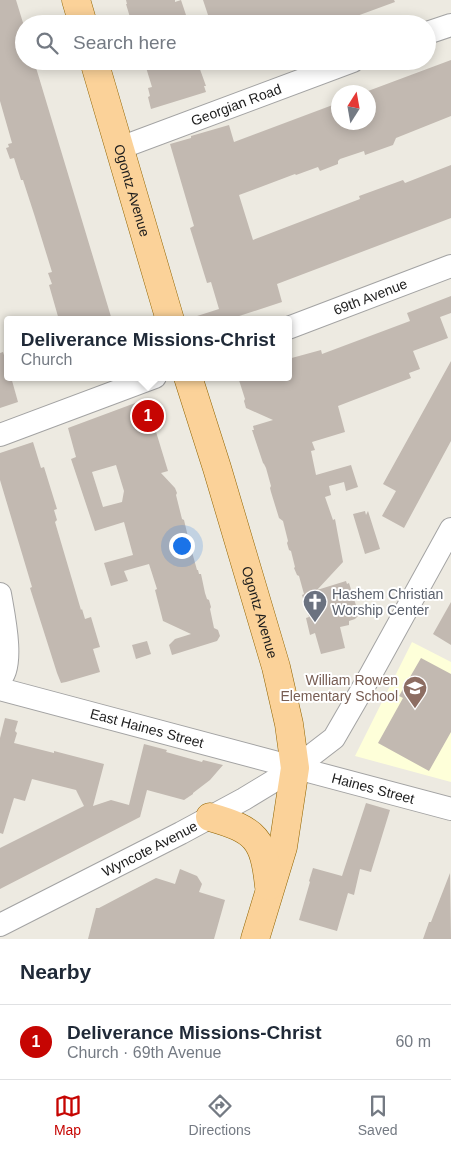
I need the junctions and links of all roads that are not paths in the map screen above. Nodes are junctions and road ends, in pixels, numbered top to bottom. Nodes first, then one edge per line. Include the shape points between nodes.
1 (76, 0) edge
2 (80, 15) edge
3 (451, 25) edge
4 (436, 31) edge
5 (97, 70) edge
6 (328, 70) edge
7 (120, 148) junction
8 (451, 266) edge
9 (169, 316) edge
10 (292, 326) edge
11 (144, 381) edge
12 (189, 381) edge
13 (0, 435) edge
14 (451, 529) edge
15 (0, 594) edge
16 (0, 679) edge
17 (0, 689) edge
18 (295, 768) junction
19 (451, 809) edge
20 (210, 817) junction
21 (270, 892) junction
22 (0, 926) edge
23 (255, 939) edge

1 - 2 main road
3 - 4 street
5 - 7 main road, Ogontz Avenue
6 - 7 street, Georgian Road
7 - 9 main road, Ogontz Avenue
8 - 10 street, 69th Avenue
11 - 13 street
12 - 18 main road, Ogontz Avenue via 276,667
14 - 18 street, Wyncote Avenue via 334,738
15 - 16 street via 8,660
17 - 18 street, East Haines Street
18 - 19 street, Haines Street
18 - 20 street, Wyncote Avenue
18 - 21 main road, Ogontz Avenue via 283,847
20 - 21 main road via 240,827 260,844
20 - 22 street, Wyncote Avenue
21 - 23 main road, Ogontz Avenue

